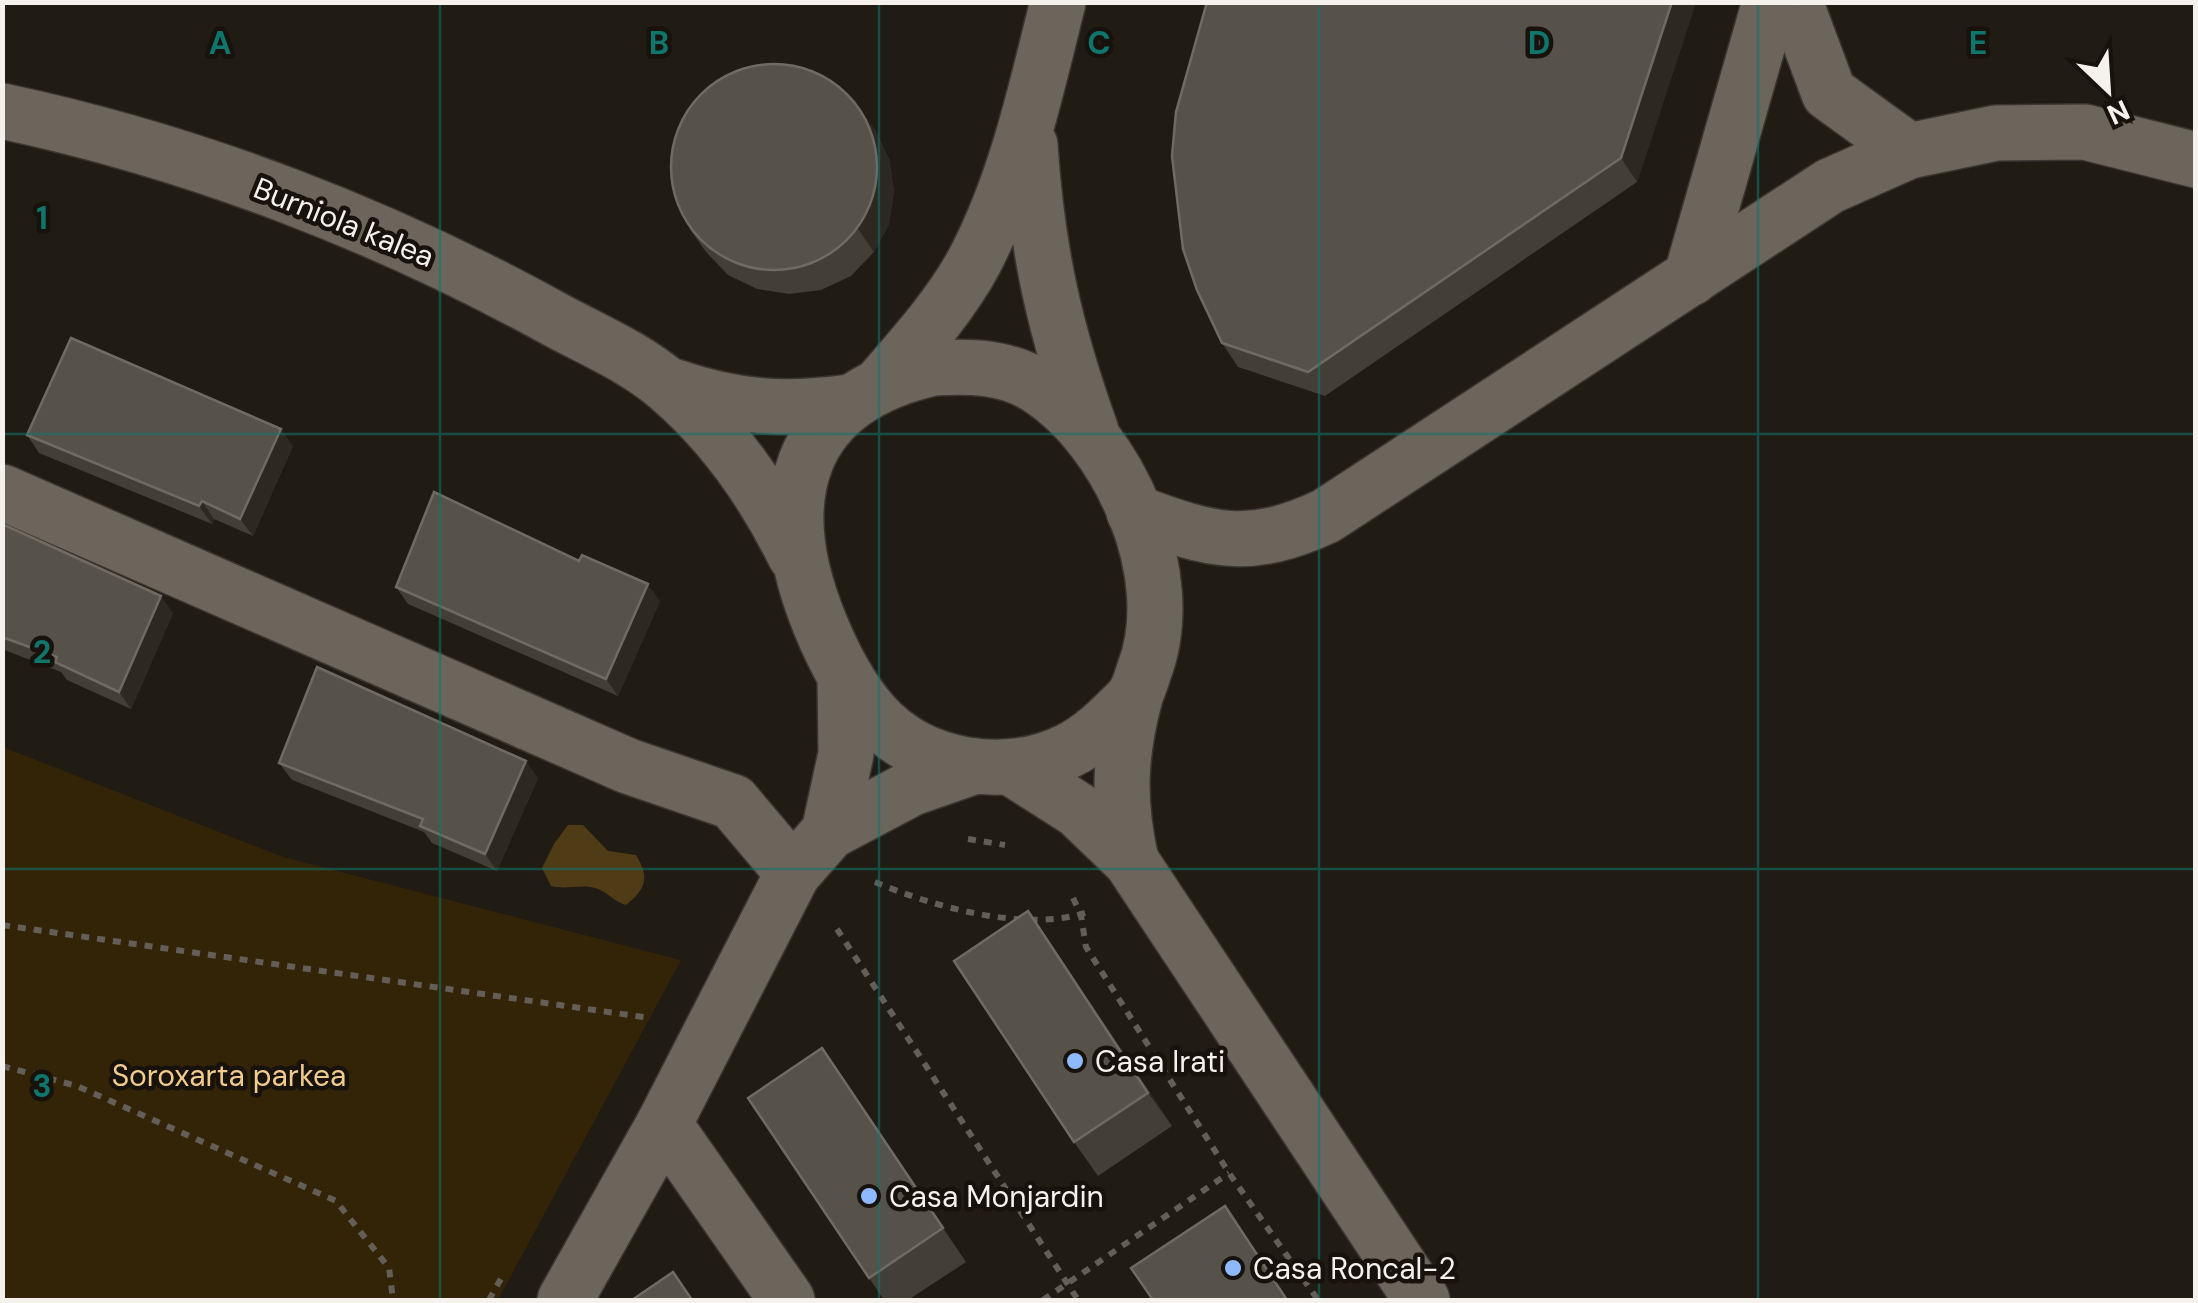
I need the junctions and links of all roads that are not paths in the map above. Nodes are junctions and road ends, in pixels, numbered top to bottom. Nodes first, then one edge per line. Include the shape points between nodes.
1 (1058, 2) edge
2 (1770, 2) edge
3 (1795, 2) edge
4 (2, 111) edge
5 (1029, 117) junction
6 (1909, 151) junction
7 (2196, 160) edge
8 (1691, 278) junction
9 (665, 383) junction
10 (866, 393) junction
11 (1092, 436) junction
12 (2, 492) edge
13 (1134, 512) junction
14 (799, 564) junction
15 (845, 676) junction
16 (1134, 697) junction
17 (994, 767) junction
18 (829, 832) junction
19 (1131, 861) junction
20 (793, 873) junction
21 (664, 1124) junction
22 (565, 1300) edge
23 (787, 1300) edge
24 (1422, 1300) edge

1 - 5 street
2 - 8 street
3 - 6 street via 1829,93
4 - 9 street, Burniola kalea via 200,164 364,225 502,290
5 - 10 street via 973,264 931,326
5 - 11 street via 1046,284
6 - 7 street via 1996,133 2085,132
6 - 8 street via 1830,186
8 - 13 street via 1297,530 1221,539
9 - 10 street, Burniola kalea via 756,408 804,408
9 - 14 street, Burniola kalea via 743,466
10 - 11 street, Burniola kalea via 934,368 988,368 1034,384
10 - 14 street via 817,439 800,479
11 - 13 street
12 - 20 street via 628,766 733,802
13 - 16 street via 1156,601 1152,652
14 - 15 street
15 - 17 street via 874,716 905,743 938,758
15 - 18 street via 846,754
16 - 17 street via 1069,750
16 - 19 street via 1120,782
17 - 18 street via 912,788
17 - 19 street via 1078,810
18 - 20 street
19 - 24 street
20 - 21 street
21 - 22 street
21 - 23 street

